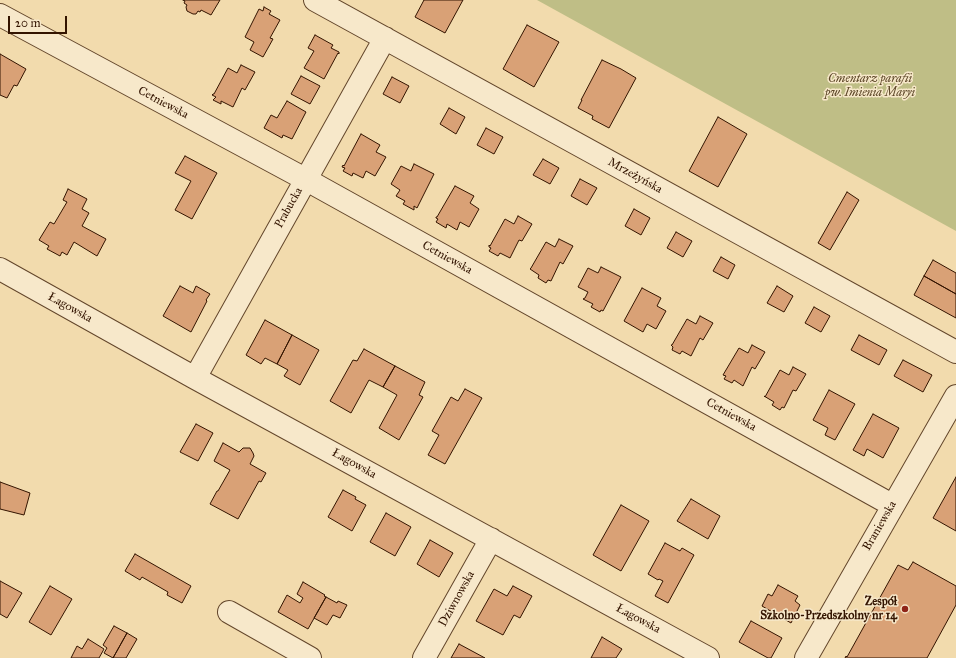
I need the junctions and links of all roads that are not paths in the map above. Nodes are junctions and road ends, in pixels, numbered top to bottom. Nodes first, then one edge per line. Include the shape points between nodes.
1 (315, 0) edge
2 (0, 15) edge
3 (385, 38) junction
4 (305, 179) junction
5 (0, 269) edge
6 (956, 352) edge
7 (195, 378) junction
8 (956, 396) edge
9 (892, 505) junction
10 (491, 539) junction
11 (229, 612) dead end
12 (310, 658) edge
13 (424, 658) edge
14 (708, 658) edge
15 (806, 658) edge

1 - 3 street, Mrzeżyńska
2 - 4 street, Cetniewska
3 - 4 street, Prabucka
3 - 6 street, Mrzeżyńska
4 - 7 street, Prabucka
4 - 9 street, Cetniewska
5 - 7 street, Łagowska
7 - 10 street, Łagowska
8 - 9 street, Braniewska
9 - 15 street, Braniewska
10 - 13 street, Dziwnowska
10 - 14 street, Łagowska
11 - 12 street

